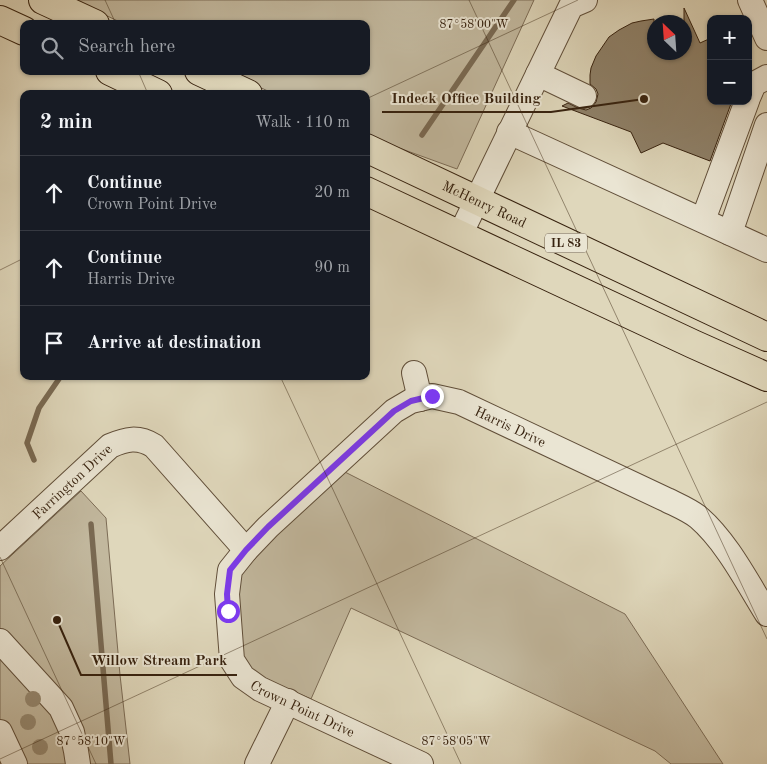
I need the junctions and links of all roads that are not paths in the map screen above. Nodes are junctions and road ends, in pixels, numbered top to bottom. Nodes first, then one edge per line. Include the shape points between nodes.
1 (43, 0) edge
2 (585, 0) edge
3 (750, 0) edge
4 (0, 20) edge
5 (86, 20) edge
6 (20, 29) edge
7 (767, 38) edge
8 (538, 74) junction
9 (118, 75) edge
10 (208, 75) edge
11 (767, 77) edge
12 (752, 89) edge
13 (150, 90) edge
14 (239, 90) edge
15 (584, 96) dead end
16 (746, 105) edge
17 (767, 124) edge
18 (509, 132) junction
19 (370, 150) edge
20 (370, 193) edge
21 (476, 200) junction
22 (703, 220) junction
23 (730, 232) junction
24 (460, 235) junction
25 (767, 250) edge
26 (767, 337) edge
27 (414, 373) dead end
28 (767, 377) edge
29 (420, 399) junction
30 (0, 548) edge
31 (246, 550) junction
32 (767, 614) edge
33 (0, 642) edge
34 (288, 701) junction
35 (0, 732) edge
36 (15, 764) edge
37 (78, 764) edge
38 (257, 764) edge
39 (421, 764) edge

1 - 5 main road
2 - 8 street via 571,6
3 - 7 street
4 - 6 main road
8 - 15 street
8 - 18 street
9 - 13 main road
10 - 14 main road
11 - 12 street via 754,84
16 - 22 street
17 - 23 street
18 - 21 street
18 - 22 street
19 - 21 main road, McHenry Road / IL 83
20 - 24 main road, IL 83
21 - 24 street
21 - 26 main road, McHenry Road / IL 83
22 - 23 street
23 - 25 street
24 - 28 main road, IL 83
27 - 29 street
29 - 31 street, Harris Drive via 394,411
29 - 32 street, Harris Drive via 432,396 459,402 696,516 728,553
30 - 31 street, Farrington Drive via 110,446 136,439 154,446
31 - 34 street, Crown Point Drive via 230,570 227,594 232,660 243,677 260,689
33 - 37 street via 61,708 72,732
34 - 38 street
34 - 39 street, Crown Point Drive
35 - 36 street

